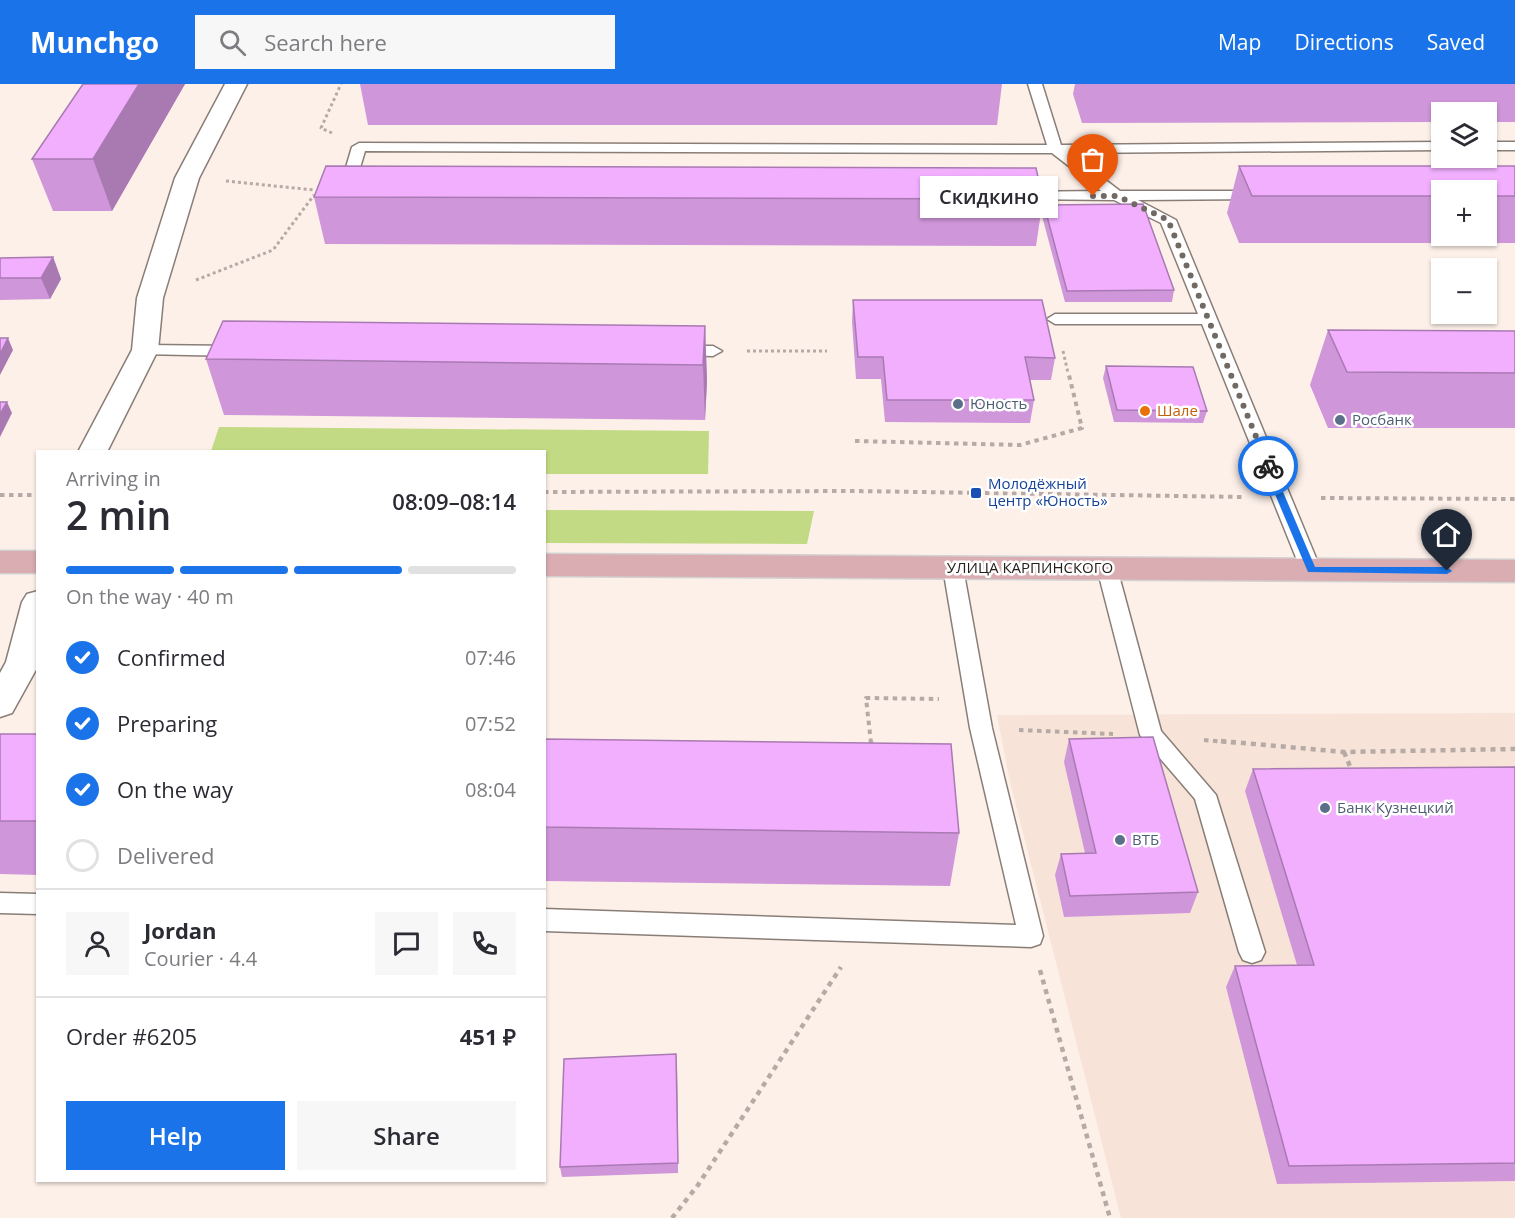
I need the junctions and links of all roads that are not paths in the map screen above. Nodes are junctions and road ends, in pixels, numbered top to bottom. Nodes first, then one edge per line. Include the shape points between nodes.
1 (236, 84) edge
2 (1035, 84) edge
3 (1431, 146) edge
4 (1497, 146) edge
5 (1515, 146) edge
6 (1055, 149) junction
7 (368, 191) edge
8 (998, 195) edge
9 (1279, 195) edge
10 (1117, 196) junction
11 (1055, 319) road end
12 (1208, 319) junction
13 (145, 350) junction
14 (251, 351) edge
15 (666, 351) edge
16 (714, 351) road end
17 (93, 450) edge
18 (0, 562) edge
19 (36, 562) edge
20 (546, 565) edge
21 (954, 568) junction
22 (1107, 568) junction
23 (1311, 570) junction
24 (1515, 571) edge
25 (36, 610) edge
26 (0, 704) edge
27 (0, 903) edge
28 (36, 904) edge
29 (546, 920) edge
30 (1252, 952) dead end

1 - 13 street via 187,178 150,298
2 - 6 lane
3 - 6 lane
4 - 5 lane
6 - 7 lane via 359,147 344,191
6 - 10 lane
8 - 10 lane
9 - 10 lane
10 - 12 lane via 1168,220
11 - 12 lane
12 - 23 lane
13 - 14 lane
13 - 17 street
15 - 16 lane
18 - 19 main road
20 - 21 main road, УЛИЦА КАРПИНСКОГО
21 - 22 main road, УЛИЦА КАРПИНСКОГО
21 - 29 lane via 981,728 1031,936
22 - 23 main road, УЛИЦА КАРПИНСКОГО
22 - 30 lane via 1151,735 1205,795
23 - 24 main road, УЛИЦА КАРПИНСКОГО
25 - 26 street via 23,662
27 - 28 lane

